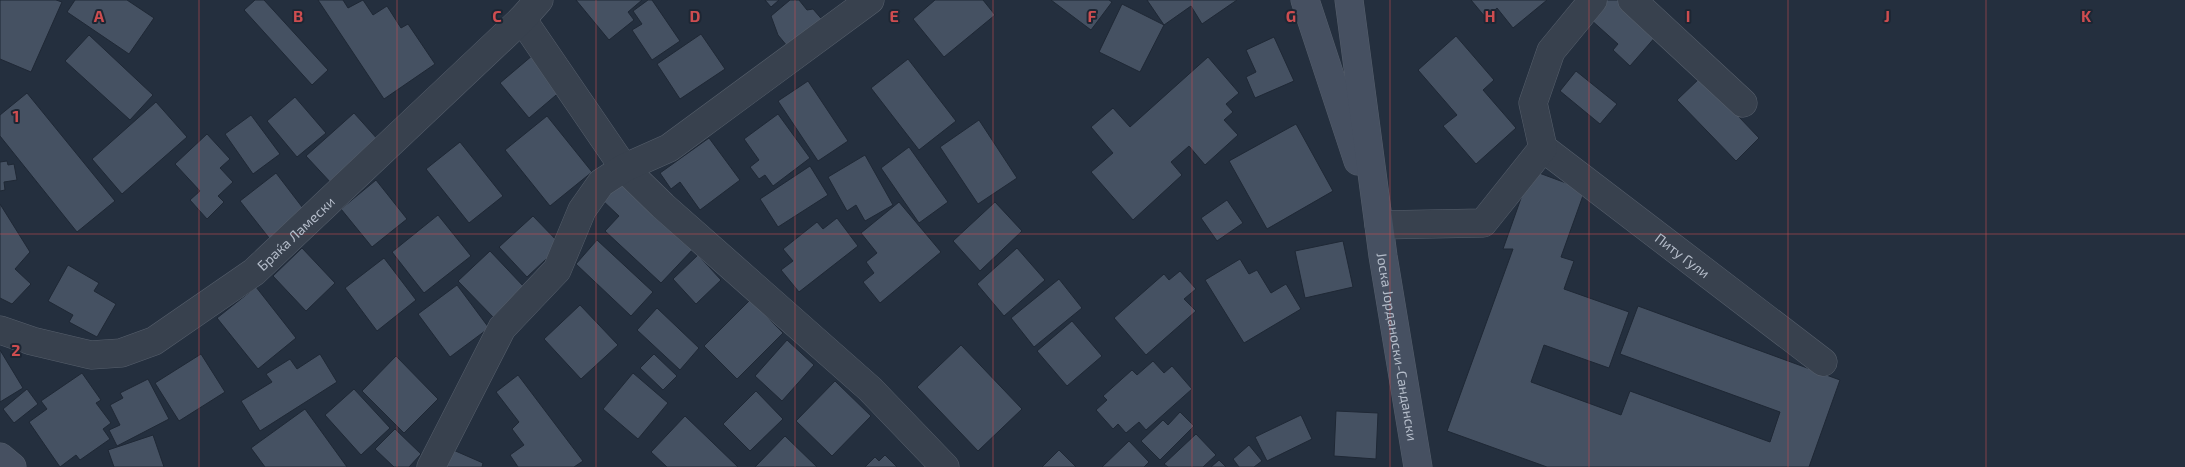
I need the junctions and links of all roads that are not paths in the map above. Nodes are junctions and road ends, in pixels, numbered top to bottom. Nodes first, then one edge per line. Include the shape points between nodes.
1 (870, 0) edge
2 (1305, 0) edge
3 (1349, 0) edge
4 (1593, 0) edge
5 (1632, 0) edge
6 (531, 9) edge
7 (1743, 103) dead end
8 (1543, 148) junction
9 (624, 168) junction
10 (1379, 225) junction
11 (0, 330) edge
12 (1823, 362) dead end
13 (0, 458) edge
14 (12, 467) edge
15 (431, 467) edge
16 (945, 467) edge
17 (1418, 467) edge

1 - 9 street via 669,148
2 - 10 street, Јоска Јорданоски-Сандански
3 - 10 street, Јоска Јорданоски-Сандански
4 - 8 street via 1551,51 1533,103
5 - 7 street
6 - 9 street
6 - 11 street, Браќа Ламески via 254,272 154,341 121,354 91,354
8 - 10 street via 1483,224
8 - 12 street, Питу Гули
9 - 15 street via 601,183 582,210 557,270 502,328
9 - 16 street via 870,388
10 - 17 street, Јоска Јорданоски-Сандански
13 - 14 street

